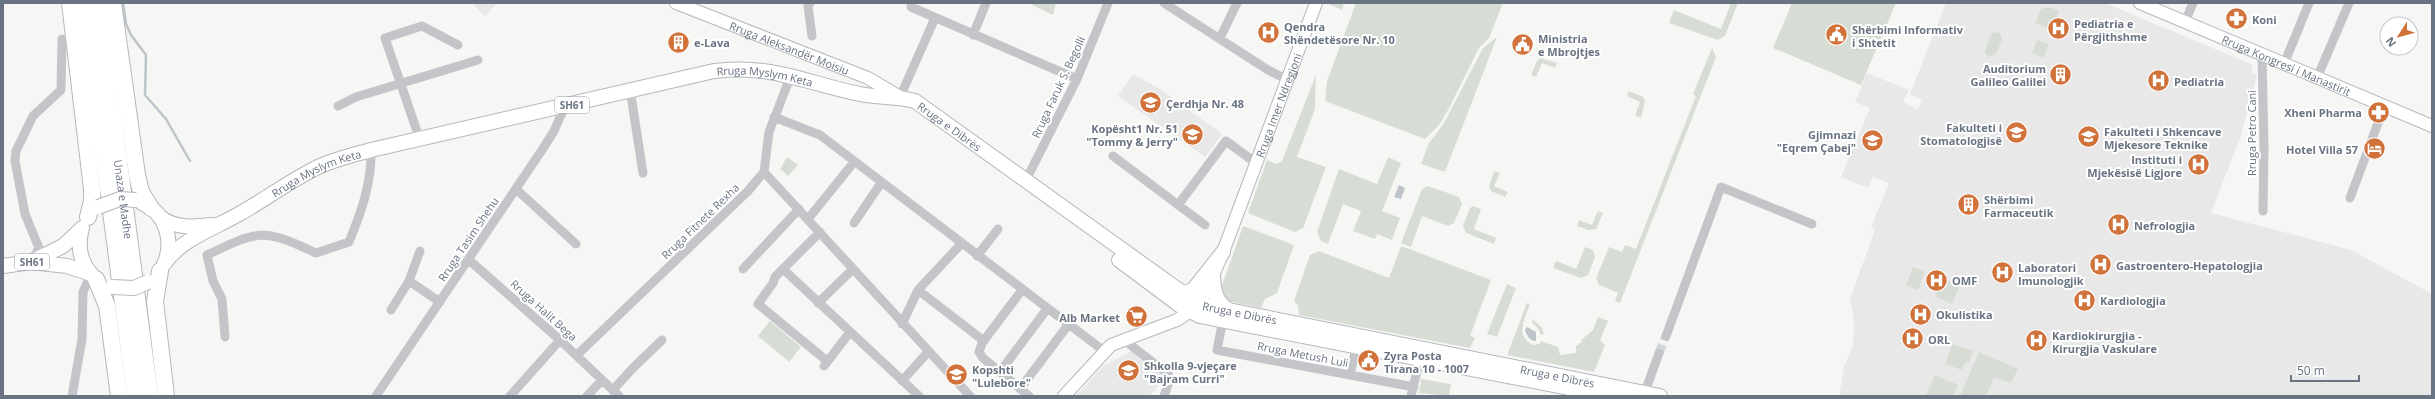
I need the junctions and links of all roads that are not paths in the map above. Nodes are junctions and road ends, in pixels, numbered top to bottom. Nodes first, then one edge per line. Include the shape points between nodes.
1 (70, 3) edge
2 (84, 3) edge
3 (98, 3) edge
4 (114, 3) edge
5 (676, 3) edge
6 (810, 3) edge
7 (912, 3) edge
8 (986, 3) edge
9 (1108, 3) edge
10 (1164, 3) edge
11 (1237, 3) edge
12 (1316, 3) edge
13 (2140, 3) edge
14 (2193, 3) edge
15 (2309, 3) edge
16 (2349, 3) edge
17 (2156, 6) edge
18 (935, 18) junction
19 (2185, 22) junction
20 (973, 35) junction
21 (812, 36) dead end
22 (1220, 38) junction
23 (62, 39) dead end
24 (458, 45) dead end
25 (2262, 55) junction
26 (478, 60) dead end
27 (2284, 64) junction
28 (791, 74) junction
29 (2317, 78) junction
30 (1077, 79) junction
31 (1288, 80) junction
32 (400, 84) junction
33 (630, 89) junction
34 (900, 97) junction
35 (338, 106) dead end
36 (565, 106) junction
37 (2384, 107) junction
38 (774, 117) junction
39 (2432, 126) edge
40 (420, 140) junction
41 (371, 150) junction
42 (1113, 156) dead end
43 (854, 162) junction
44 (1256, 163) junction
45 (764, 172) junction
46 (643, 173) dead end
47 (1026, 180) junction
48 (881, 183) junction
49 (516, 189) junction
50 (2350, 198) dead end
51 (1178, 204) junction
52 (799, 209) junction
53 (2263, 211) dead end
54 (155, 212) junction
55 (89, 218) junction
56 (808, 219) junction
57 (854, 223) dead end
58 (220, 224) junction
59 (1812, 224) dead end
60 (1205, 225) dead end
61 (998, 229) dead end
62 (820, 232) junction
63 (576, 244) dead end
64 (961, 244) junction
65 (420, 251) dead end
66 (1223, 252) junction
67 (977, 256) junction
68 (469, 260) junction
69 (31, 262) junction
70 (3, 266) edge
71 (783, 268) junction
72 (743, 269) dead end
73 (853, 269) junction
74 (157, 272) junction
75 (94, 277) junction
76 (1213, 277) junction
77 (409, 281) junction
78 (918, 290) junction
79 (1022, 290) junction
80 (1181, 294) junction
81 (440, 302) junction
82 (818, 303) junction
83 (1193, 308) junction
84 (1047, 309) junction
85 (391, 310) dead end
86 (1226, 315) junction
87 (902, 324) junction
88 (1068, 325) junction
89 (850, 332) junction
90 (1666, 336) tunnel mouth
91 (225, 337) dead end
92 (560, 340) junction
93 (662, 340) dead end
94 (1124, 340) junction
95 (984, 341) junction
96 (1356, 347) junction
97 (1104, 351) junction
98 (928, 352) junction
99 (1659, 353) tunnel mouth
100 (577, 355) junction
101 (1420, 359) junction
102 (1000, 372) junction
103 (1350, 375) junction
104 (602, 380) junction
105 (902, 381) junction
106 (1020, 389) junction
107 (1562, 391) edge
108 (1412, 392) edge
109 (1645, 392) junction
110 (616, 393) edge
111 (72, 396) edge
112 (120, 396) edge
113 (135, 396) edge
114 (150, 396) edge
115 (166, 396) edge
116 (376, 396) edge
117 (510, 396) edge
118 (587, 396) edge
119 (919, 396) edge
120 (970, 396) edge
121 (1029, 396) edge
122 (1064, 396) edge
123 (1164, 396) edge
124 (1610, 396) edge
125 (1660, 396) edge

1 - 55 highway via 92,189
2 - 113 highway, Unaza e Madhe
3 - 114 highway, Unaza e Madhe
4 - 54 highway via 137,175 141,192
5 - 34 street, Rruga Aleksandër Moisiu via 868,78
6 - 21 street via 808,6
7 - 18 street via 911,7
8 - 20 street
9 - 30 street, Rruga Faruk S. Begolli
10 - 22 street
11 - 22 street
12 - 31 street, Rruga Imer Ndregjoni
13 - 17 street, Rruga Kongresi i Manastirit
14 - 19 street
15 - 27 street
16 - 29 street
17 - 19 street, Rruga Kongresi i Manastirit
18 - 20 street
18 - 34 street
19 - 25 street, Rruga Kongresi i Manastirit
20 - 30 street
22 - 31 street via 1268,70
23 - 69 street via 61,90 33,116 19,142 16,156 25,214 39,248
24 - 32 street via 422,26 385,38
25 - 27 street, Rruga Kongresi i Manastirit
25 - 53 street, Rruga Petro Cani
26 - 32 street
27 - 29 street, Rruga Kongresi i Manastirit
28 - 33 main road, Rruga Myslym Keta / SH61 via 768,70 732,69
28 - 34 main road, Rruga Myslym Keta / SH61 via 860,94
28 - 38 street
29 - 37 street, Rruga Kongresi i Manastirit
30 - 47 street, Rruga Faruk S. Begolli
31 - 44 street, Rruga Imer Ndregjoni
32 - 35 street via 356,97
32 - 40 street
33 - 36 main road, Rruga Myslym Keta / SH61
33 - 46 street
34 - 47 main road, Rruga e Dibrës via 915,101 934,113
34 - 83 main road, Rruga e Dibrës via 911,108
36 - 40 main road, Rruga Myslym Keta / SH61
36 - 49 street, Rruga Tasim Shehu via 554,131
37 - 39 street, Rruga Kongresi i Manastirit
37 - 50 street
38 - 43 street via 820,135
38 - 45 street via 769,132
40 - 41 main road, Rruga Myslym Keta / SH61
41 - 58 main road, Rruga Myslym Keta / SH61 via 319,167
41 - 91 street via 370,176 360,217 349,242 316,253 282,237 263,234 235,241 207,255 213,281 222,299
42 - 51 street
43 - 48 street
43 - 56 street
44 - 51 street, Rruga Imer Ndregjoni via 1226,141
44 - 66 street, Rruga Imer Ndregjoni
45 - 52 street
45 - 100 street, Rruga Fitnete Rexha via 748,191
47 - 80 main road, Rruga e Dibrës
48 - 57 street
48 - 64 street
49 - 63 street
49 - 68 street, Rruga Tasim Shehu
51 - 60 street
52 - 56 street
52 - 72 street
54 - 55 main road, bridge via 136,200 112,200
54 - 58 main road via 174,224
54 - 74 main road via 168,234 169,249
55 - 69 main road, SH61 via 63,246
55 - 75 main road via 79,241 80,253
56 - 62 street
58 - 74 main road, Rruga Myslym Keta via 181,246
59 - 90 street via 1721,186
61 - 67 street
62 - 71 street
62 - 73 street
64 - 67 street
64 - 78 street
65 - 77 street
66 - 76 street, Rruga Imer Ndregjoni
66 - 80 main road via 1193,290
67 - 79 street
68 - 81 street, Rruga Tasim Shehu
68 - 92 street, Rruga Halit Bega
69 - 70 main road
69 - 75 main road, SH61 via 67,266
71 - 82 street
71 - 89 street via 758,304 826,364
73 - 82 street
73 - 87 street
74 - 75 main road, bridge via 134,288 112,287
74 - 115 highway via 155,301
75 - 111 street via 83,292 82,339
75 - 112 highway via 107,306
76 - 83 street, Rruga Imer Ndregjoni
76 - 86 main road via 1213,288
77 - 81 street
77 - 85 street
78 - 87 street
78 - 95 street
79 - 84 street
79 - 95 street
80 - 83 main road, Rruga e Dibrës
81 - 116 street, Rruga Tasim Shehu
82 - 89 street
83 - 86 main road, Rruga e Dibrës
83 - 94 street via 1177,320
84 - 88 street
84 - 102 street
86 - 96 main road, Rruga e Dibrës
86 - 103 street, Rruga Metush Luli via 1217,350
86 - 109 main road, Rruga e Dibrës
87 - 98 street
88 - 97 street
88 - 106 street
89 - 105 street
92 - 100 street, Rruga Halit Bega
92 - 117 street
93 - 110 street, Rruga Halit Bega via 632,369
94 - 97 street
94 - 123 street via 1168,374 1170,380
95 - 102 street via 979,348 981,355
96 - 101 main road, Rruga e Dibrës
96 - 103 street
97 - 122 street
98 - 105 street
98 - 120 street
99 - 109 street
100 - 104 street, Rruga Halit Bega
101 - 107 main road, Rruga e Dibrës
101 - 108 street, Rruga Metush Luli
102 - 106 street
103 - 108 street, Rruga Metush Luli
104 - 110 street, Rruga Halit Bega
104 - 118 street
105 - 119 street
106 - 121 street
107 - 124 main road, Rruga e Dibrës
109 - 125 main road, Rruga e Dibrës

